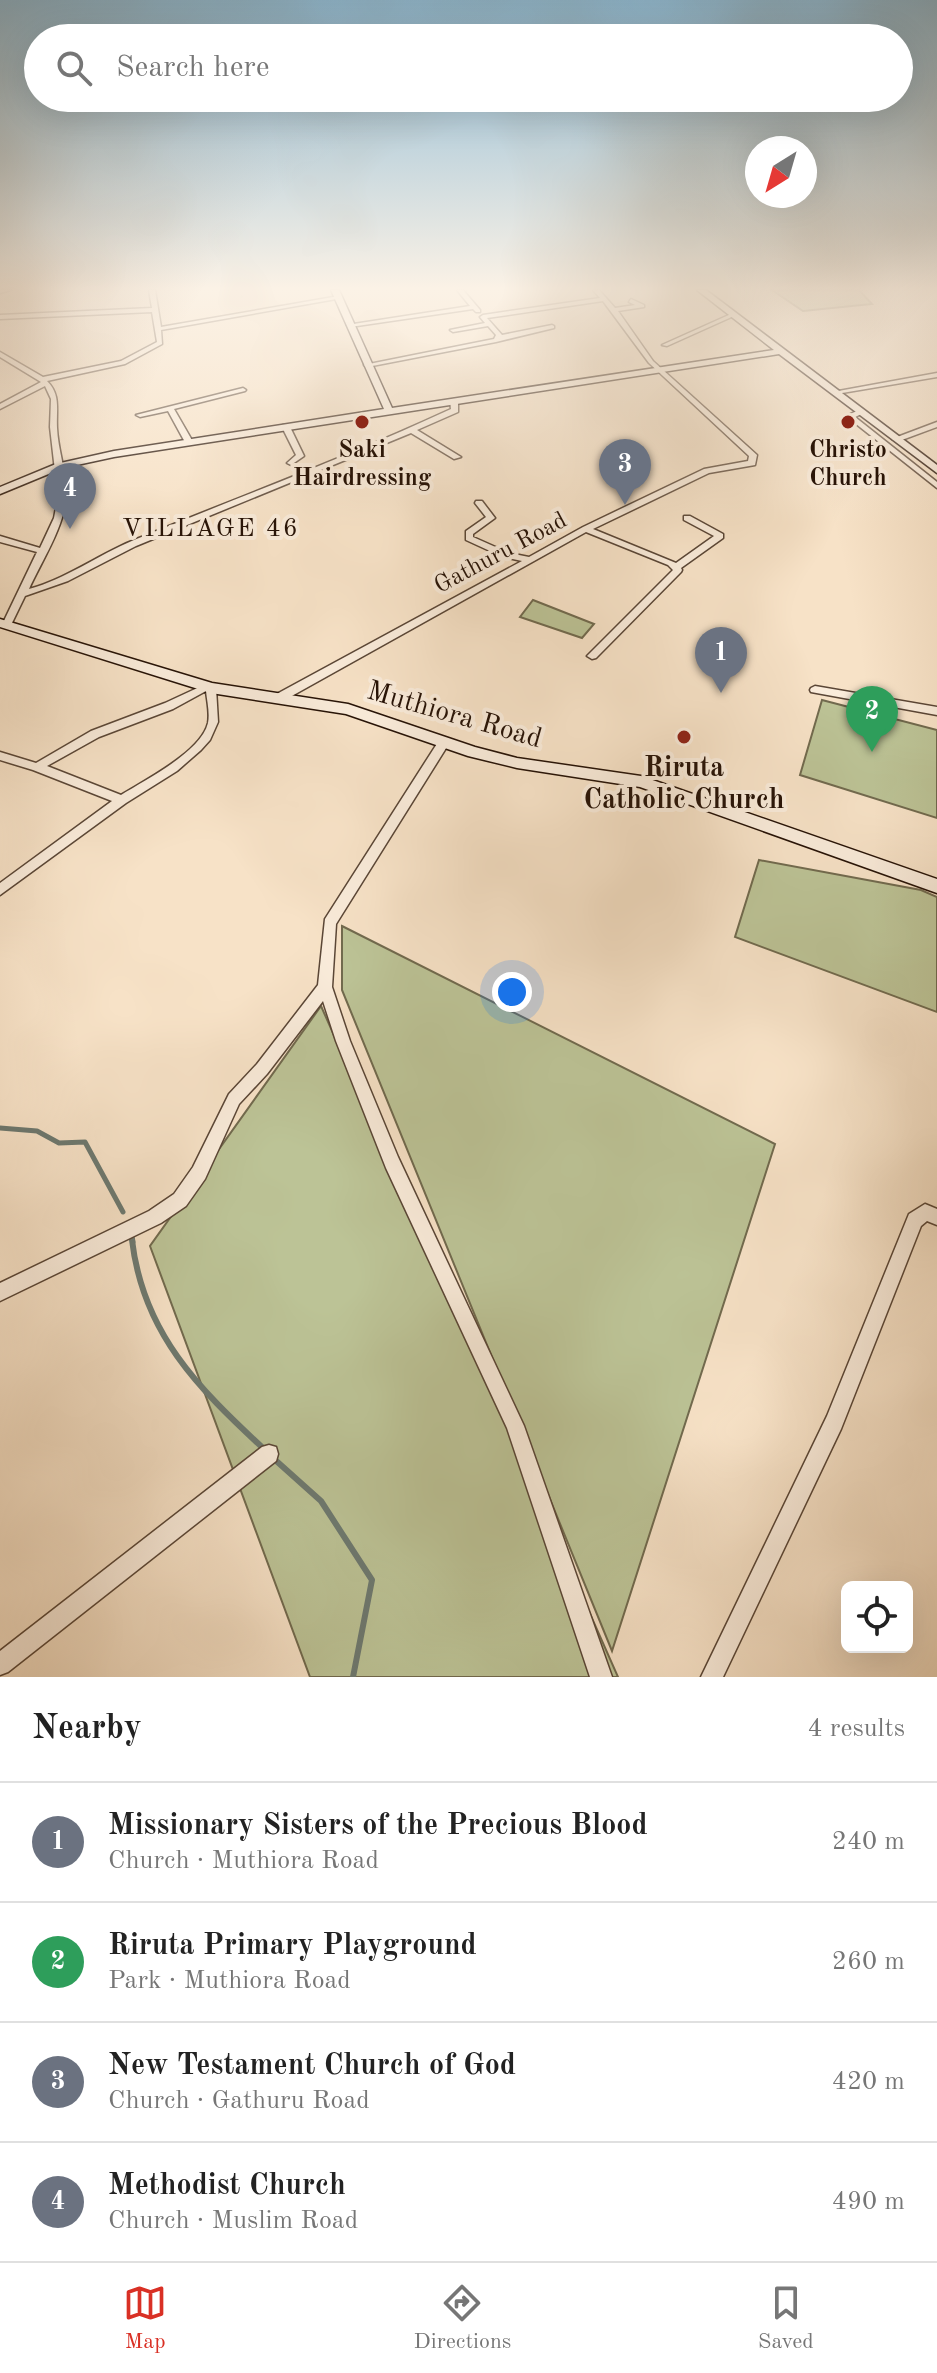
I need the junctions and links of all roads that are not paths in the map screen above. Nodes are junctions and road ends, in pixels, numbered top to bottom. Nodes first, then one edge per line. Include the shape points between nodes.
1 (23, 368) edge
2 (96, 368) edge
3 (369, 368) edge
4 (665, 368) edge
5 (804, 368) edge
6 (660, 369) junction
7 (937, 375) edge
8 (43, 381) junction
9 (243, 390) dead end
10 (836, 392) junction
11 (454, 401) junction
12 (0, 407) edge
13 (170, 408) junction
14 (389, 411) junction
15 (140, 415) dead end
16 (937, 424) edge
17 (286, 427) junction
18 (411, 430) junction
19 (189, 442) junction
20 (895, 443) junction
21 (457, 457) dead end
22 (291, 463) dead end
23 (60, 466) junction
24 (937, 470) edge
25 (937, 486) edge
26 (0, 491) edge
27 (479, 503) dead end
28 (687, 518) dead end
29 (586, 529) junction
30 (0, 539) edge
31 (42, 551) junction
32 (526, 559) junction
33 (677, 566) junction
34 (22, 594) junction
35 (4, 624) edge
36 (592, 656) dead end
37 (208, 688) junction
38 (815, 690) dead end
39 (277, 699) junction
40 (937, 711) edge
41 (444, 742) junction
42 (0, 756) edge
43 (37, 767) junction
44 (122, 800) junction
45 (937, 886) edge
46 (0, 890) edge
47 (325, 987) junction
48 (937, 1217) edge
49 (0, 1292) edge
50 (269, 1454) dead end
51 (0, 1664) edge
52 (601, 1677) edge
53 (712, 1677) edge

1 - 8 street
2 - 8 street
3 - 14 main road
4 - 6 main road
5 - 10 main road
6 - 11 main road
6 - 29 street, Gathuru Road via 754,459 742,467 707,471
7 - 10 street
8 - 12 street
8 - 23 street via 53,394
9 - 13 street
10 - 20 main road
11 - 14 main road
11 - 18 street via 455,410
13 - 15 street
13 - 19 street
14 - 17 main road
16 - 20 street
17 - 19 main road
17 - 22 street via 300,456
18 - 21 street
18 - 34 street
19 - 23 main road
20 - 24 main road
20 - 25 street
23 - 26 main road
23 - 31 street via 61,510
27 - 32 street via 491,518 469,538
28 - 33 street via 720,536
29 - 32 street, Gathuru Road
29 - 33 street
30 - 31 street
31 - 34 street
32 - 39 street, Gathuru Road
33 - 36 street
34 - 35 street
35 - 37 main road, Muthiora Road
37 - 39 main road, Muthiora Road
37 - 43 street via 95,734
37 - 44 street via 213,718 205,739
38 - 40 street
39 - 41 main road, Muthiora Road via 368,714
41 - 45 main road, Muthiora Road via 517,763 641,782
41 - 47 street via 330,923
42 - 43 street
43 - 44 street
44 - 46 street
47 - 49 street via 234,1099 199,1173 180,1200
47 - 52 street via 392,1162 515,1426
48 - 53 street via 925,1212 915,1220 834,1422
50 - 51 street

